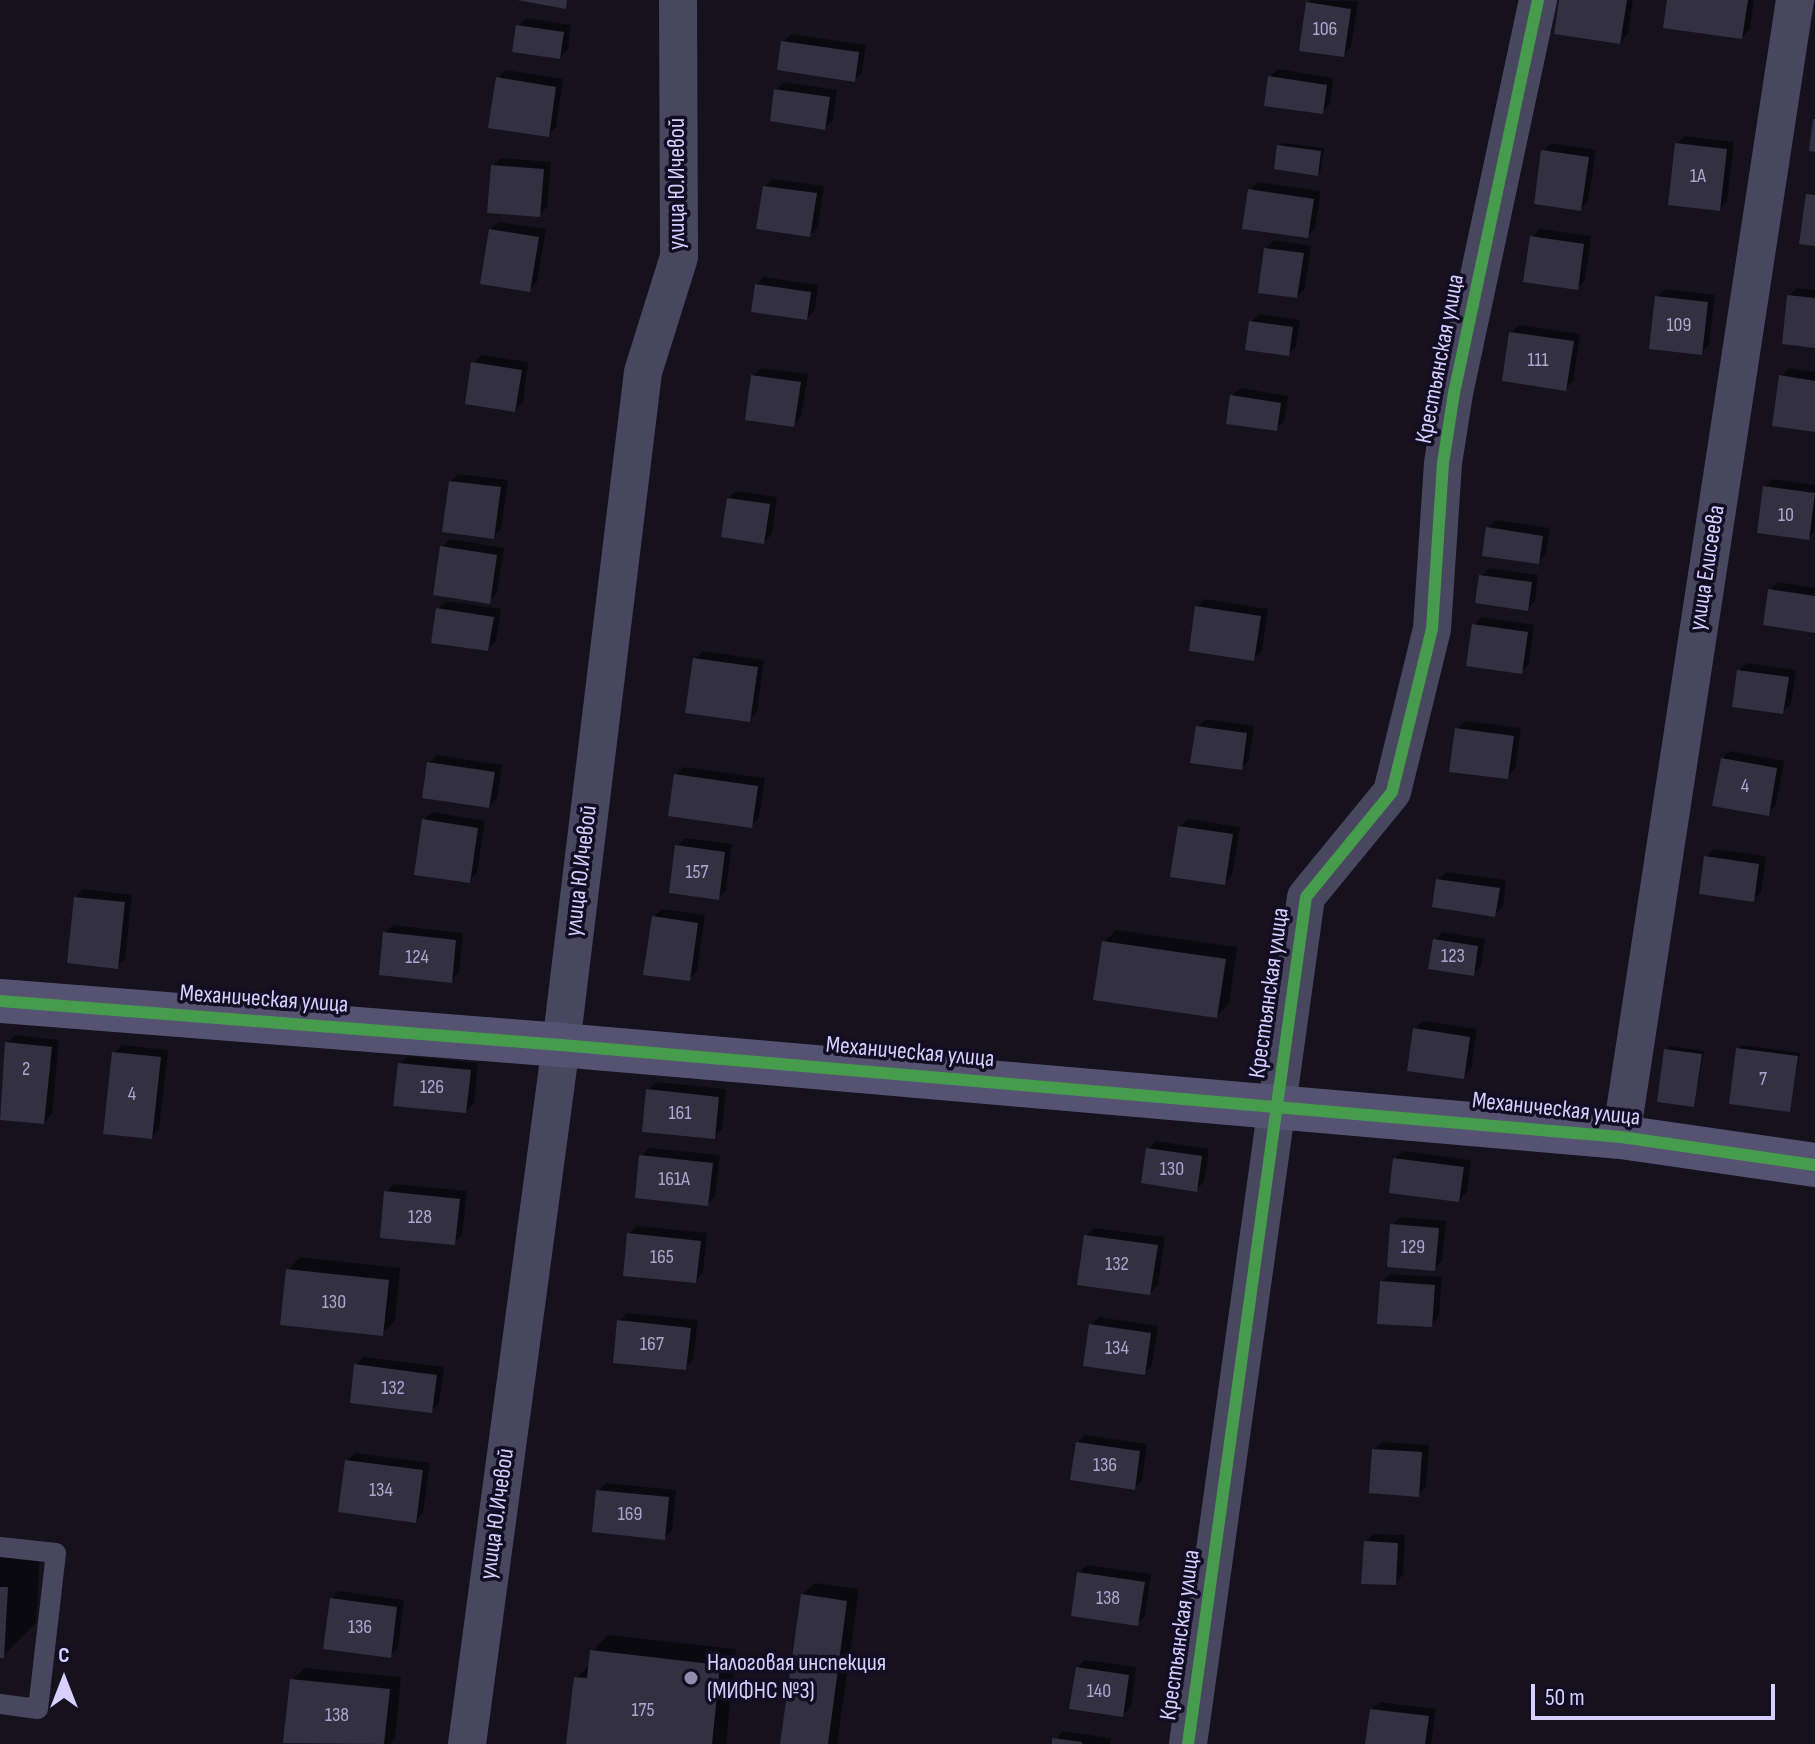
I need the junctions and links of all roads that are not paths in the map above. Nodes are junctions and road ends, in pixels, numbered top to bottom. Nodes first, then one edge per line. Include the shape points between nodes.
1 (678, 0) edge
2 (1538, 0) edge
3 (1795, 0) edge
4 (0, 1001) edge
5 (561, 1045) junction
6 (1275, 1106) junction
7 (1621, 1137) junction
8 (1815, 1165) edge
9 (0, 1547) edge
10 (0, 1704) edge
11 (467, 1744) edge
12 (1188, 1744) edge

1 - 5 street, улица Ю.Ичевой via 679,257 643,372
2 - 6 street, Крестьянская улица via 1454,393 1443,463 1432,629 1392,792 1306,897
3 - 7 street, улица Елисеева
4 - 5 street, Механическая улица
5 - 6 street, Механическая улица
5 - 11 street, улица Ю.Ичевой
6 - 7 street, Механическая улица
6 - 12 street, Крестьянская улица
7 - 8 street, Механическая улица
9 - 10 lane via 56,1553 38,1709

